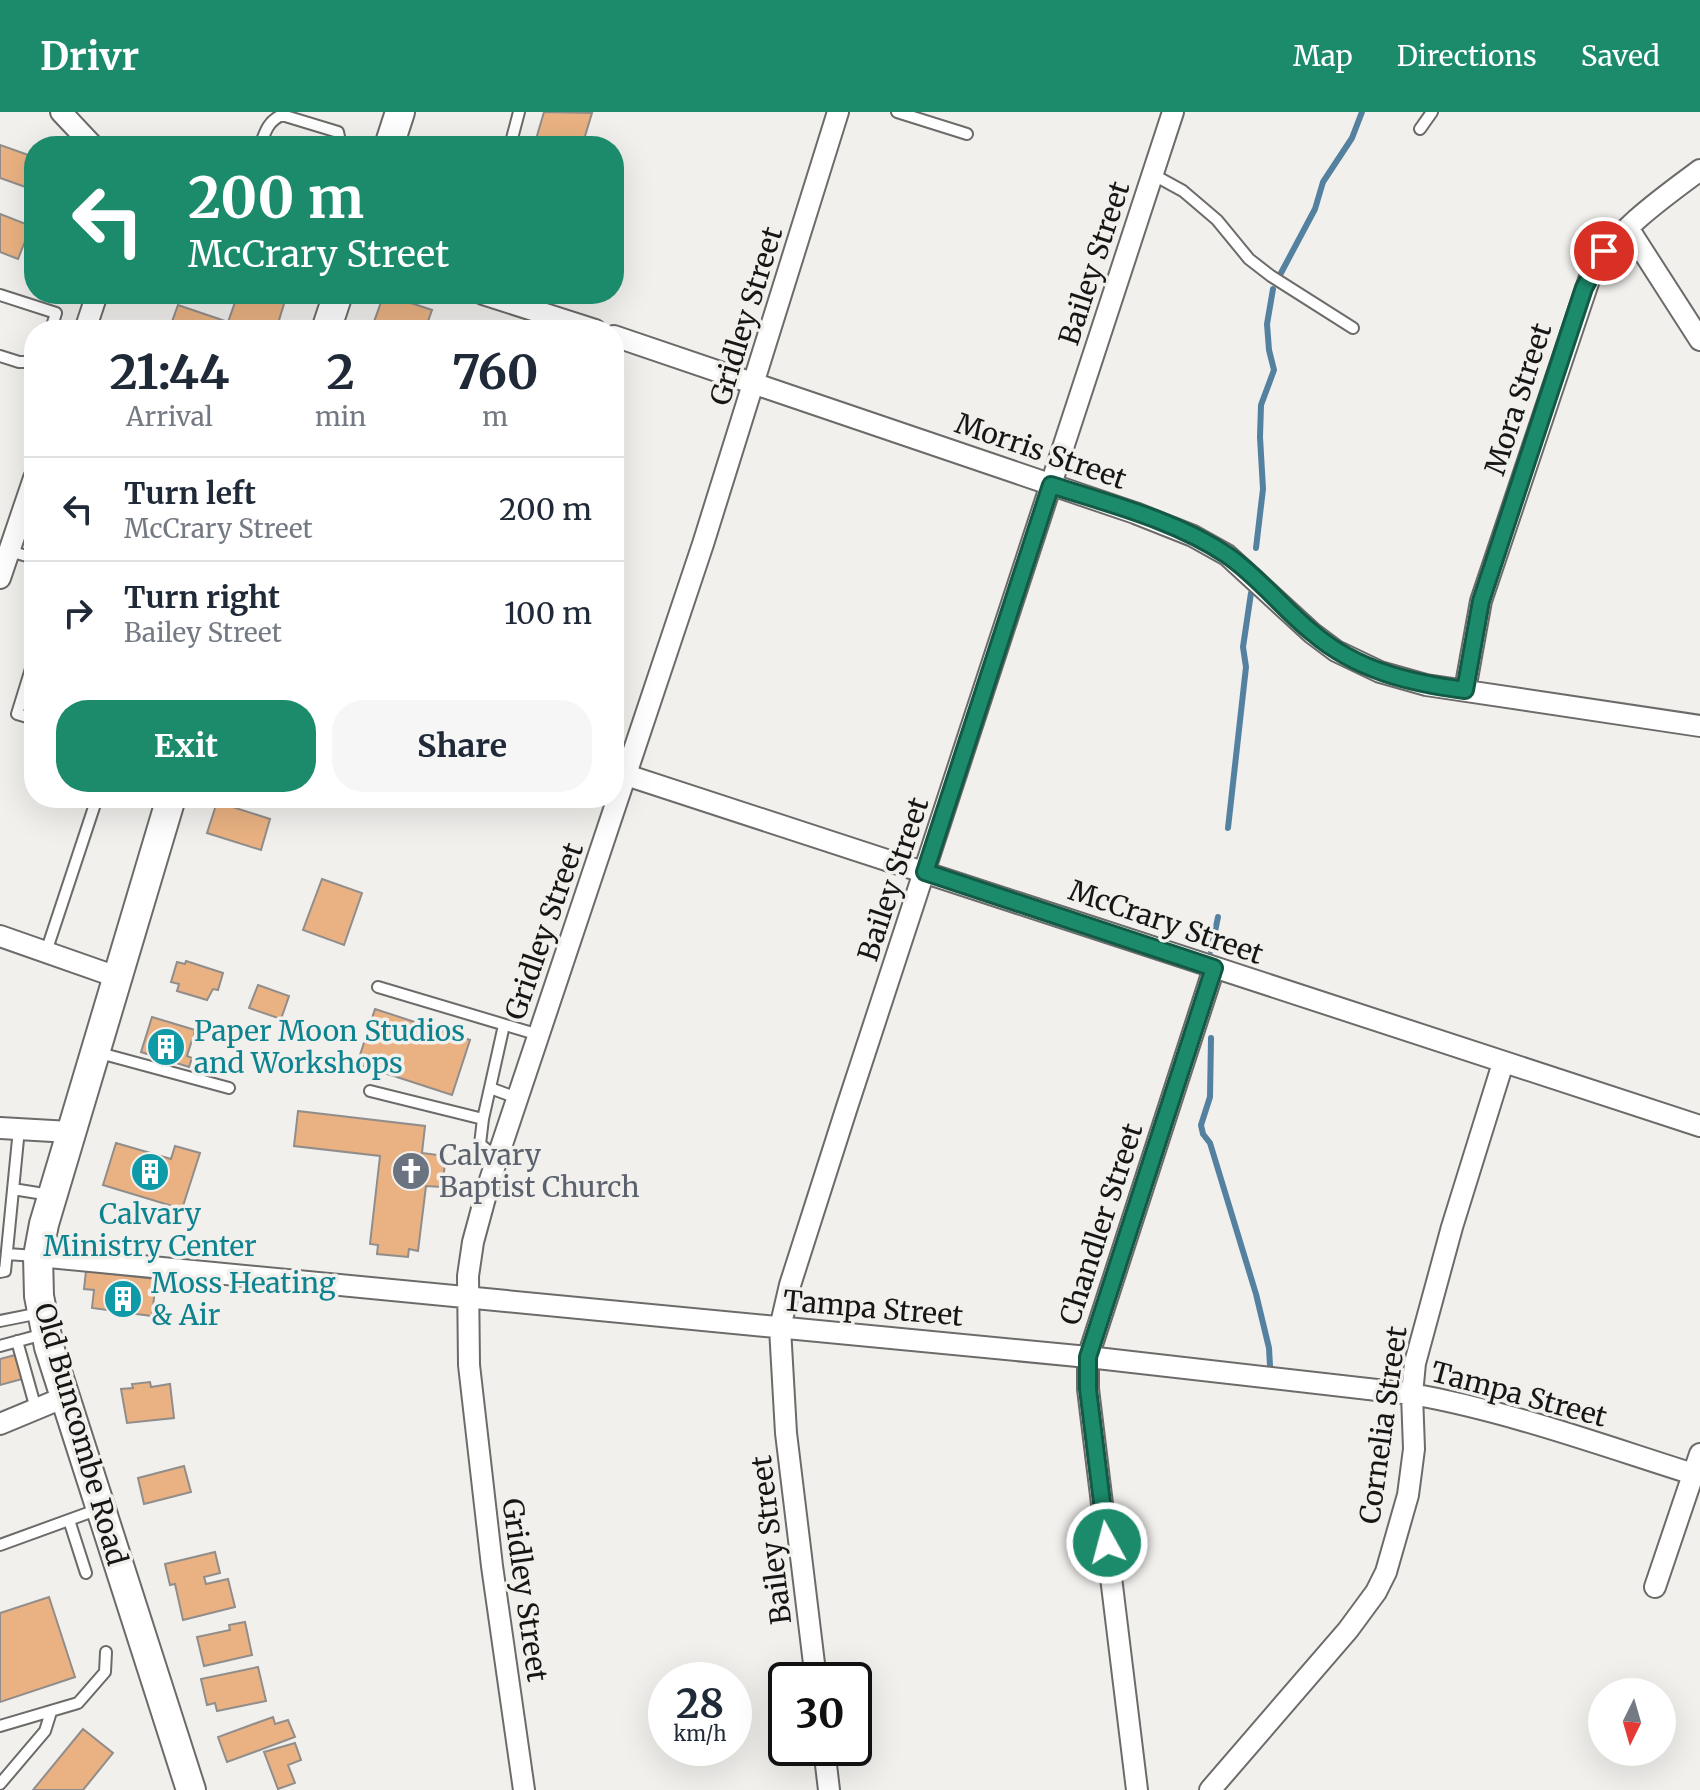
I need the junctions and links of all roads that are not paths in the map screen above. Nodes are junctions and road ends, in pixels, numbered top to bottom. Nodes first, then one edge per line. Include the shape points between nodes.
1 (61, 112) edge
2 (400, 112) edge
3 (519, 112) edge
4 (838, 112) edge
5 (897, 112) edge
6 (1173, 112) edge
7 (1432, 112) edge
8 (1420, 129) dead end
9 (967, 134) dead end
10 (84, 136) edge
11 (264, 136) edge
12 (339, 136) edge
13 (392, 136) edge
14 (513, 136) edge
15 (1700, 170) edge
16 (1152, 174) junction
17 (1628, 228) junction
18 (0, 295) edge
19 (24, 303) edge
20 (28, 304) edge
21 (527, 304) edge
22 (56, 320) edge
23 (569, 320) edge
24 (1353, 328) dead end
25 (624, 339) edge
26 (1700, 340) edge
27 (0, 356) edge
28 (24, 361) edge
29 (755, 384) junction
30 (1051, 485) junction
31 (24, 507) edge
32 (9, 551) junction
33 (24, 555) edge
34 (0, 578) edge
35 (1465, 690) junction
36 (24, 691) edge
37 (24, 716) edge
38 (1700, 726) edge
39 (624, 759) edge
40 (624, 775) edge
41 (94, 808) edge
42 (168, 808) edge
43 (608, 808) edge
44 (925, 872) junction
45 (0, 936) edge
46 (46, 952) junction
47 (1214, 968) junction
48 (117, 977) junction
49 (378, 987) dead end
50 (504, 1025) junction
51 (539, 1035) junction
52 (94, 1051) junction
53 (1503, 1063) junction
54 (229, 1088) dead end
55 (490, 1088) junction
56 (370, 1091) dead end
57 (517, 1098) junction
58 (483, 1119) junction
59 (1700, 1126) edge
60 (10, 1128) edge
61 (70, 1132) junction
62 (497, 1158) junction
63 (13, 1189) junction
64 (52, 1195) junction
65 (7, 1254) junction
66 (38, 1256) junction
67 (0, 1272) edge
68 (467, 1297) junction
69 (0, 1321) edge
70 (780, 1328) junction
71 (17, 1341) junction
72 (0, 1346) edge
73 (40, 1350) junction
74 (1088, 1357) junction
75 (1412, 1394) junction
76 (65, 1397) junction
77 (36, 1409) junction
78 (0, 1424) edge
79 (1696, 1464) edge
80 (101, 1508) junction
81 (69, 1520) junction
82 (0, 1545) edge
83 (86, 1573) dead end
84 (1655, 1587) dead end
85 (106, 1652) dead end
86 (814, 1662) edge
87 (51, 1712) junction
88 (0, 1726) edge
89 (826, 1766) edge
90 (0, 1784) edge
91 (191, 1790) edge
92 (524, 1790) edge
93 (829, 1790) edge
94 (1137, 1790) edge
95 (1210, 1790) edge

1 - 10 street
2 - 13 street
3 - 14 lane
4 - 29 street, Gridley Street
5 - 9 lane
6 - 16 street, Bailey Street
7 - 8 lane
11 - 12 lane via 274,118 282,115
15 - 17 street, Mora Street
16 - 24 lane via 1206,210 1271,276
16 - 30 street, Bailey Street
17 - 26 street
17 - 35 street, Mora Street via 1604,251 1584,288 1481,601
18 - 19 lane
20 - 22 lane via 56,313
21 - 23 street
25 - 29 street, Morris Street
27 - 28 lane
29 - 30 street, Morris Street
29 - 39 street, Gridley Street
30 - 35 street, Morris Street via 1164,524 1227,555 1312,633 1351,659 1410,681
30 - 44 street, Bailey Street
31 - 32 street
32 - 33 lane
32 - 34 street
35 - 38 street, Morris Street
36 - 37 lane via 17,714
40 - 44 street, McCrary Street
41 - 46 lane
42 - 48 street, Old Buncombe Road
43 - 51 street, Gridley Street
44 - 47 street, McCrary Street
44 - 70 street, Bailey Street
45 - 46 street
46 - 48 street
47 - 53 street, McCrary Street
47 - 74 street, Chandler Street
48 - 52 street, Old Buncombe Road
49 - 50 lane
50 - 51 lane
50 - 55 lane
51 - 57 street, Gridley Street
52 - 54 lane
52 - 61 street, Old Buncombe Road
53 - 59 street, McCrary Street
53 - 75 street, Cornelia Street via 1422,1333
55 - 57 lane
55 - 58 lane
56 - 58 lane
57 - 62 street, Gridley Street
58 - 62 lane via 480,1144
60 - 61 street
60 - 63 lane
61 - 64 street, Old Buncombe Road
62 - 68 street, Gridley Street via 473,1242
63 - 64 lane
63 - 65 lane
64 - 66 street, Old Buncombe Road
65 - 66 lane
65 - 67 lane via 5,1271
66 - 68 street, Tampa Street
66 - 73 street, Old Buncombe Road
68 - 70 street, Tampa Street
68 - 92 street, Gridley Street via 472,1401
69 - 73 lane
70 - 74 street, Tampa Street
70 - 86 street, Bailey Street via 786,1433
71 - 72 lane
71 - 73 lane
71 - 73 lane
73 - 76 street, Old Buncombe Road
73 - 77 lane
74 - 75 street, Tampa Street
74 - 94 street, Chandler Street
75 - 79 street, Tampa Street
75 - 95 street, Cornelia Street via 1414,1449 1408,1495 1376,1592
76 - 77 street
76 - 80 street, Old Buncombe Road
77 - 78 street
79 - 84 street
80 - 81 lane
80 - 91 street, Old Buncombe Road
81 - 82 lane
81 - 83 lane
85 - 87 lane via 105,1672 78,1703
87 - 88 lane
87 - 90 lane via 45,1731
89 - 93 street

